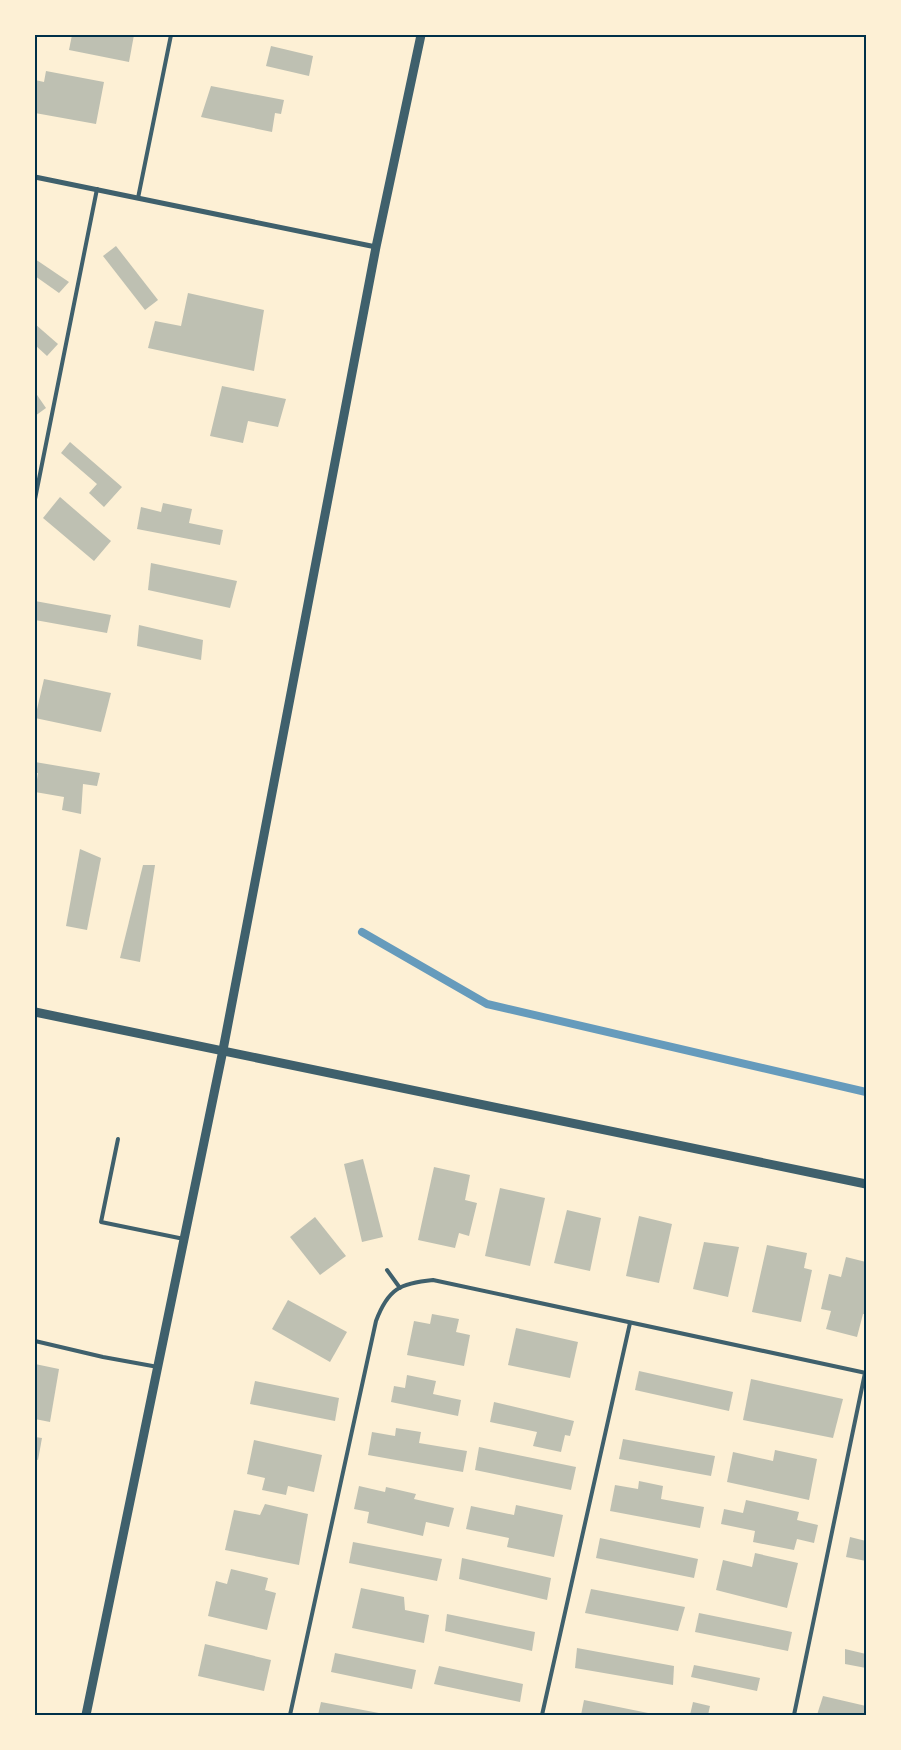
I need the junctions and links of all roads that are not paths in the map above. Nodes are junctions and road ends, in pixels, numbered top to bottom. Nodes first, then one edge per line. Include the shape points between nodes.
1 (171, 35) edge
2 (421, 35) edge
3 (35, 177) edge
4 (96, 190) junction
5 (138, 198) junction
6 (376, 247) junction
7 (35, 499) edge
8 (35, 1012) edge
9 (224, 1050) junction
10 (118, 1139) dead end
11 (866, 1184) edge
12 (184, 1239) junction
13 (387, 1270) dead end
14 (400, 1288) junction
15 (630, 1324) junction
16 (35, 1341) edge
17 (158, 1367) junction
18 (865, 1373) edge
19 (86, 1715) edge
20 (290, 1715) edge
21 (542, 1715) edge
22 (794, 1715) edge

1 - 5 lane
2 - 6 street
3 - 4 street
4 - 5 street
4 - 7 lane
5 - 6 street
6 - 9 street
8 - 9 street
9 - 11 street
9 - 12 street
10 - 12 lane via 101,1222
12 - 17 street
13 - 14 lane
14 - 15 lane via 408,1282 433,1280
14 - 20 lane via 384,1300 376,1321
15 - 18 lane
15 - 21 lane
16 - 17 lane
17 - 19 street
18 - 22 lane

